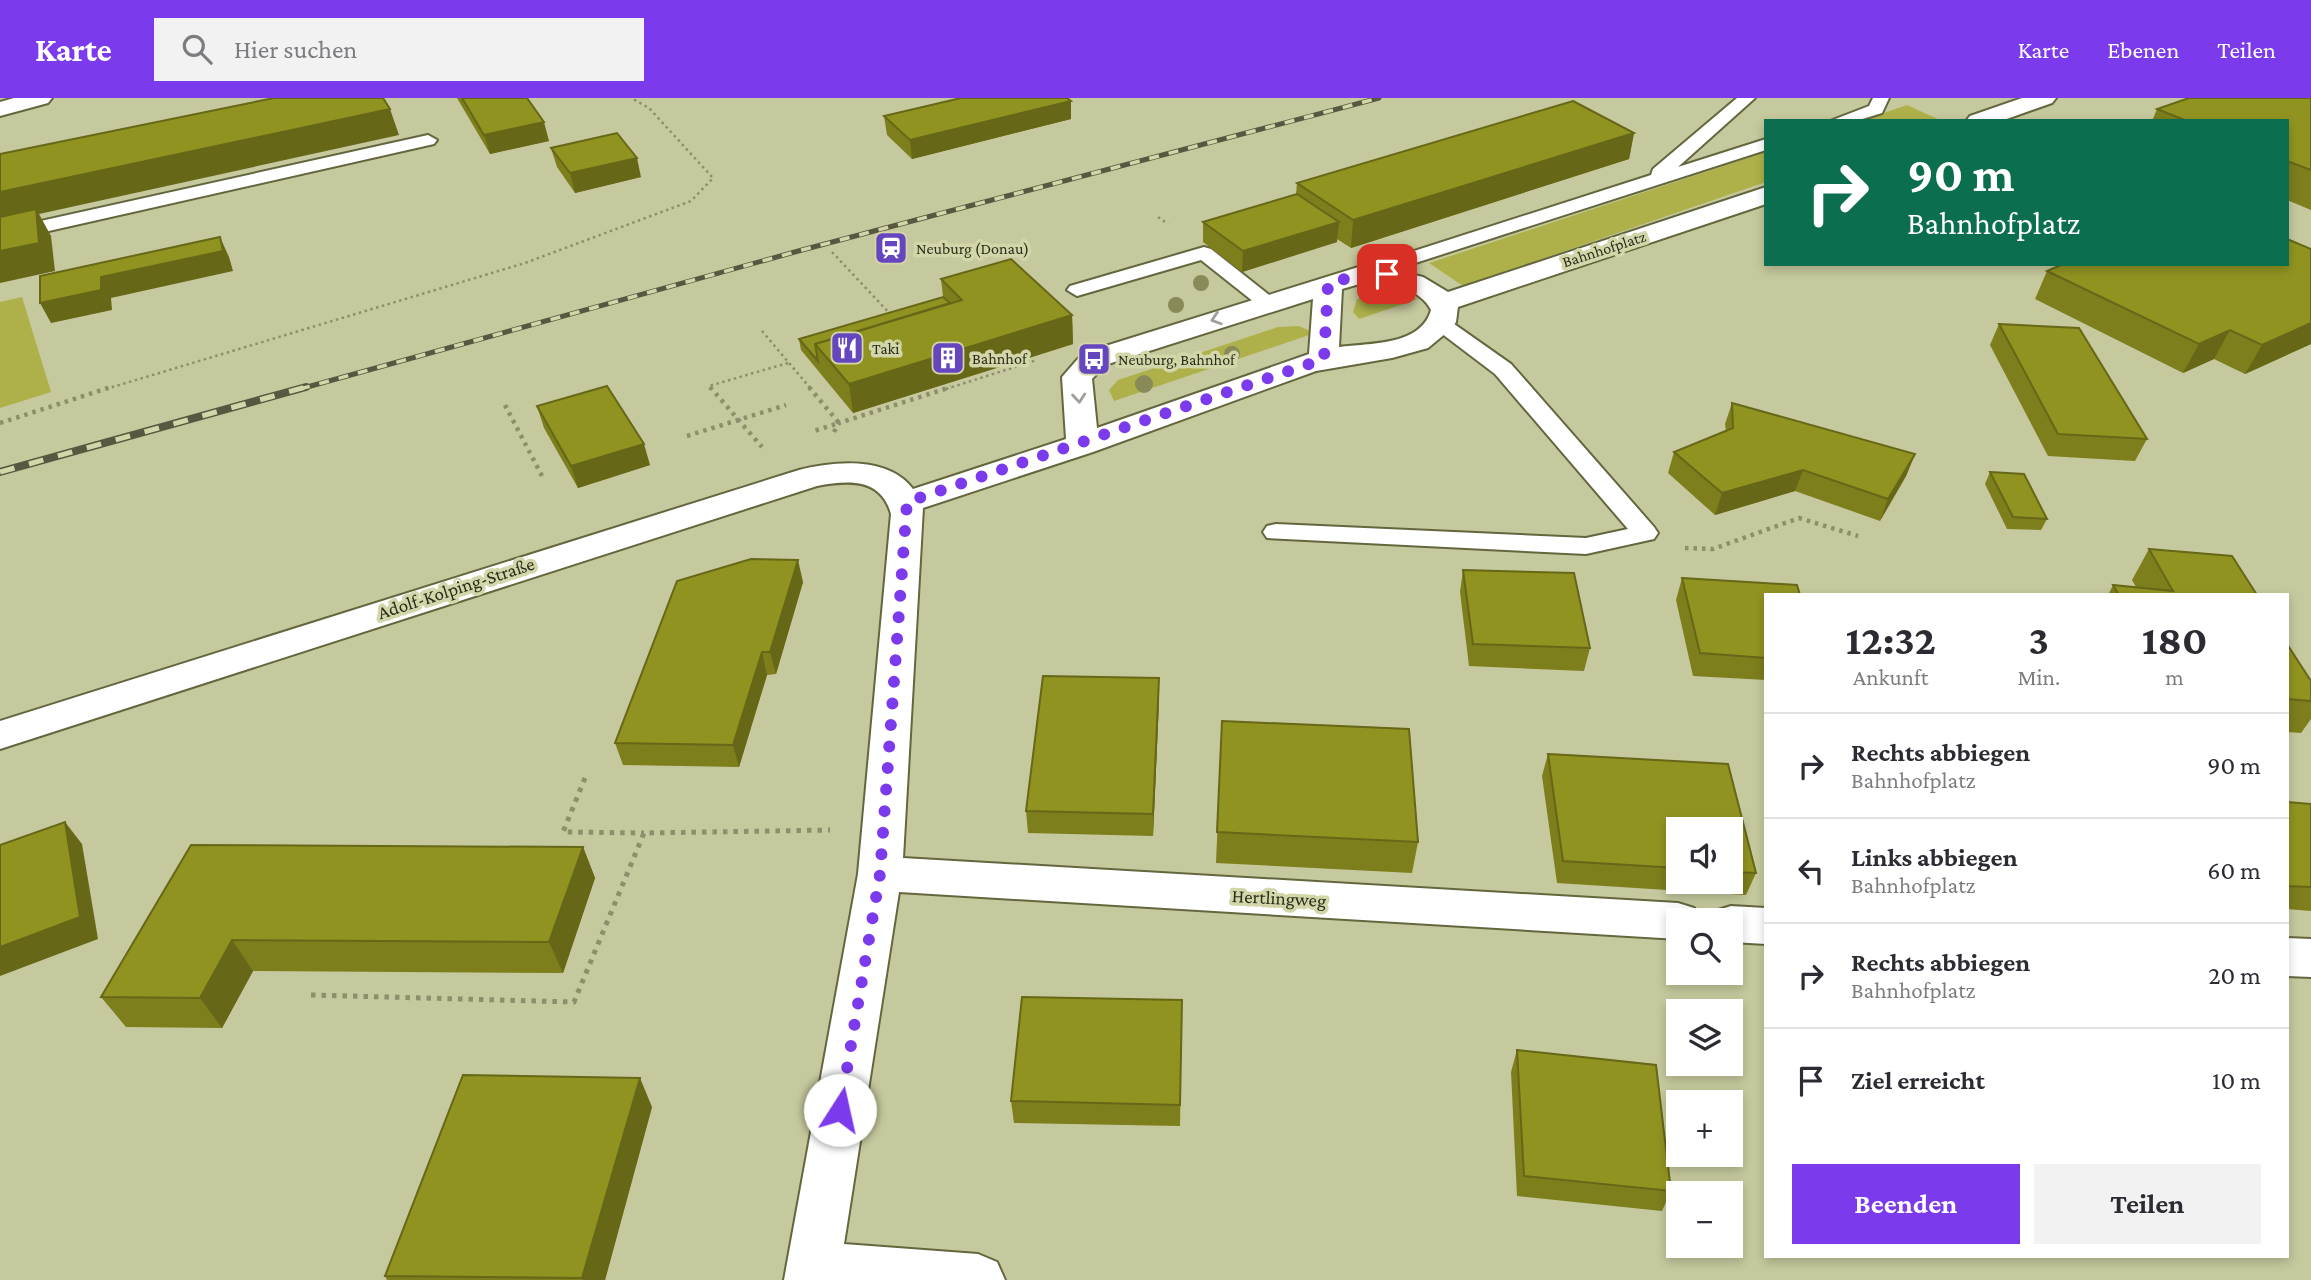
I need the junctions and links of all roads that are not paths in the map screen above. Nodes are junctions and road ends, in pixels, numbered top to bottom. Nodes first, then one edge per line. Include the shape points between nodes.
1 (40, 98) edge
2 (1747, 98) edge
3 (1881, 98) edge
4 (2043, 98) edge
5 (0, 109) edge
6 (1844, 119) edge
7 (1984, 119) edge
8 (428, 141) dead end
9 (1764, 145) edge
10 (1649, 181) junction
11 (1764, 196) edge
12 (0, 236) edge
13 (1368, 272) junction
14 (1328, 284) junction
15 (1077, 290) dead end
16 (1266, 302) junction
17 (1441, 313) junction
18 (1324, 359) junction
19 (1083, 445) junction
20 (907, 502) junction
21 (1276, 532) dead end
22 (0, 735) edge
23 (880, 874) junction
24 (1666, 920) edge
25 (1743, 925) edge
26 (1764, 926) edge
27 (2289, 957) edge
28 (2311, 958) edge
29 (812, 1273) edge
30 (978, 1280) edge

1 - 5 street
2 - 10 lane
3 - 6 lane via 1876,109
4 - 7 street
8 - 12 lane
9 - 10 lane
10 - 13 lane
11 - 17 street, Bahnhofplatz
13 - 14 street
13 - 17 street via 1422,284
14 - 16 street
14 - 18 street
15 - 16 lane via 1204,253
16 -> 19 street via 1094,359 1077,377
17 - 18 street, Bahnhofplatz via 1427,337 1398,347
17 - 21 lane via 1503,369 1645,533 1586,545
18 - 19 street, Bahnhofplatz
19 - 20 street, Bahnhofplatz
20 - 22 street, Adolf-Kolping-Straße via 900,491 875,477 843,472 811,477
20 - 23 street
23 - 24 street, Hertlingweg
23 - 29 street
25 - 26 street
27 - 28 street
29 - 30 street

